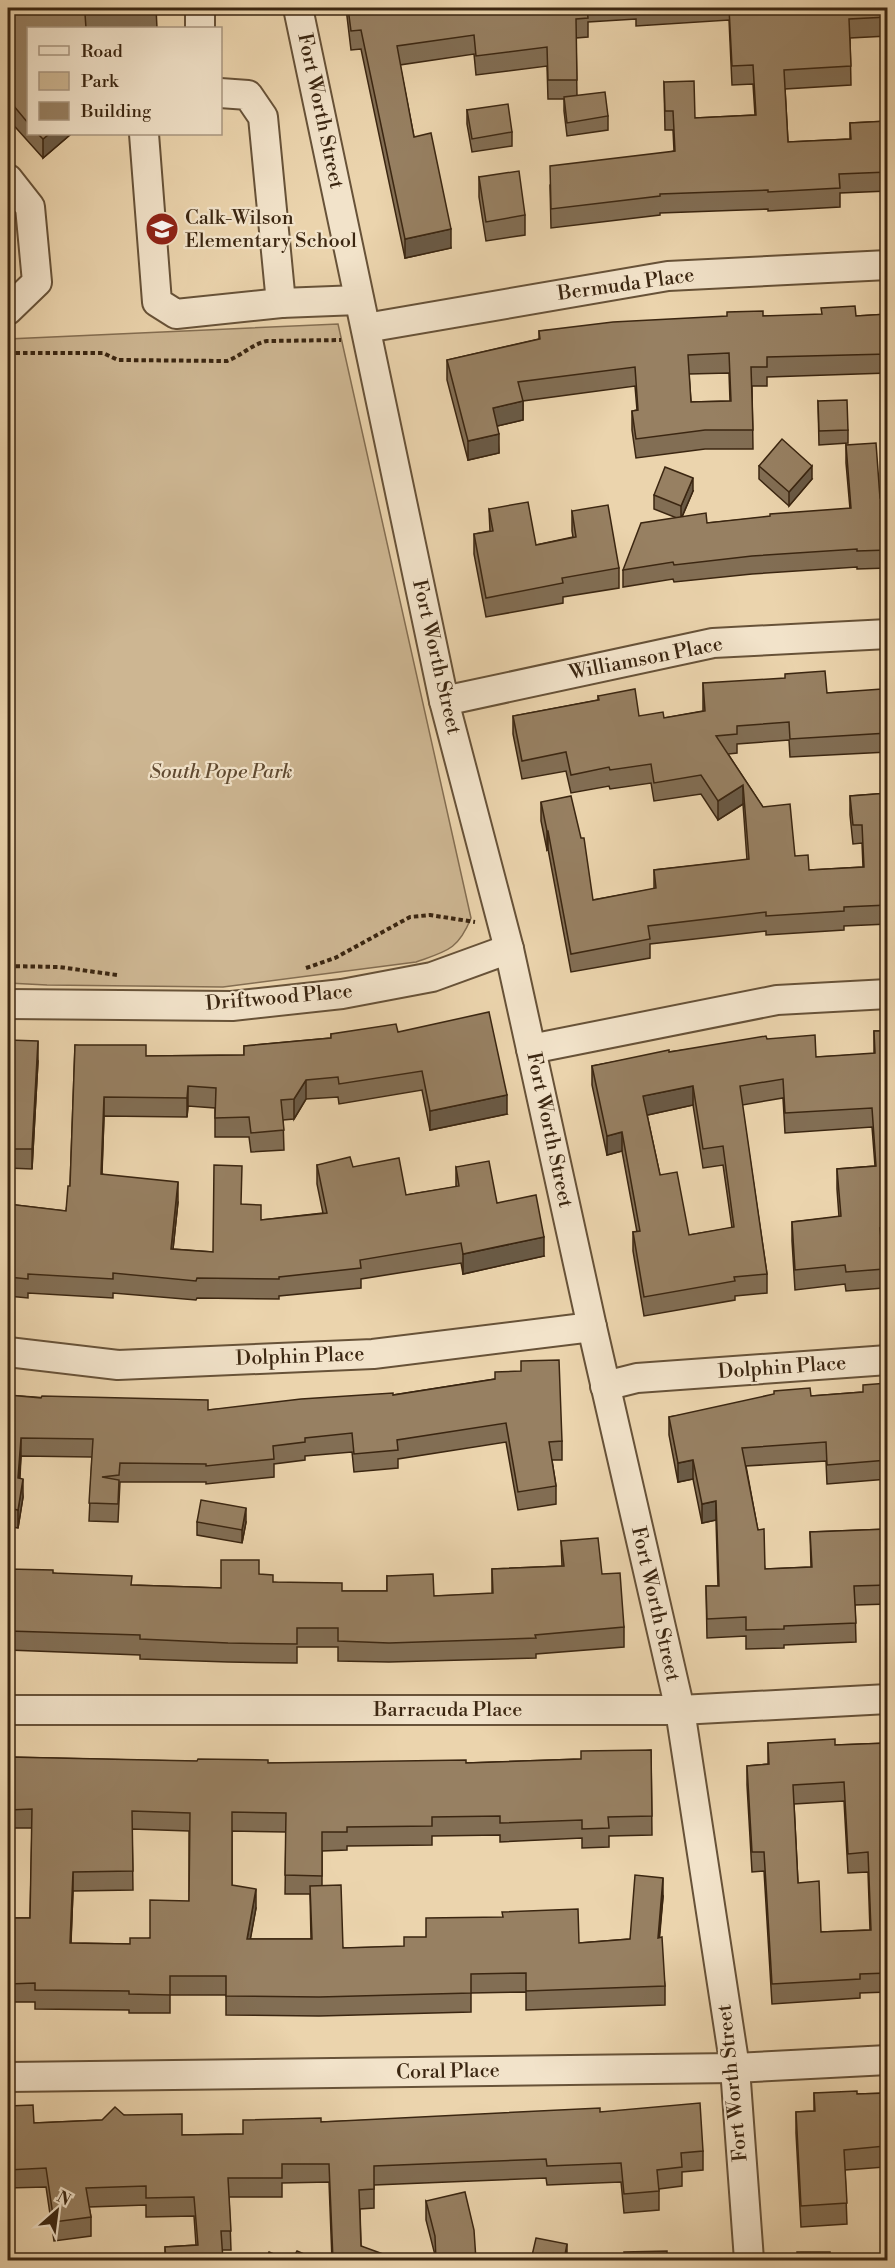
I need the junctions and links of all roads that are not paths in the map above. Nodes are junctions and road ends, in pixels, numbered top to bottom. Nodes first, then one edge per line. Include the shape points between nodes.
1 (200, 8) edge
2 (298, 8) edge
3 (200, 27) edge
4 (222, 93) edge
5 (144, 135) edge
6 (8, 179) edge
7 (888, 266) edge
8 (359, 300) junction
9 (281, 303) junction
10 (8, 310) edge
11 (367, 334) junction
12 (888, 634) edge
13 (444, 701) junction
14 (506, 938) junction
15 (888, 994) edge
16 (8, 1004) edge
17 (531, 1048) junction
18 (592, 1327) junction
19 (8, 1352) edge
20 (888, 1360) edge
21 (605, 1386) junction
22 (888, 1700) edge
23 (8, 1710) edge
24 (680, 1710) junction
25 (888, 2060) edge
26 (735, 2068) junction
27 (8, 2078) edge
28 (749, 2260) edge

1 - 3 street
2 - 8 street, Fort Worth Street
4 - 9 street via 248,95 263,117
5 - 9 street via 157,302 176,314
6 - 10 street via 30,207 37,282
7 - 11 street, Bermuda Place via 668,276
8 - 9 street
8 - 11 street, Fort Worth Street
11 - 13 street, Fort Worth Street
12 - 13 street, Williamson Place via 713,643
13 - 14 street, Fort Worth Street
14 - 16 street, Driftwood Place via 432,977 342,994 232,1006
14 - 17 street, Fort Worth Street
15 - 17 street via 777,1000
17 - 18 street, Fort Worth Street
18 - 19 street, Dolphin Place via 373,1354 118,1365
18 - 21 street, Fort Worth Street
20 - 21 street, Dolphin Place via 638,1378
21 - 24 street, Fort Worth Street
22 - 24 street, Barracuda Place
23 - 24 street, Barracuda Place
24 - 26 street, Fort Worth Street
25 - 26 street, Coral Place
26 - 27 street, Coral Place
26 - 28 street, Fort Worth Street

